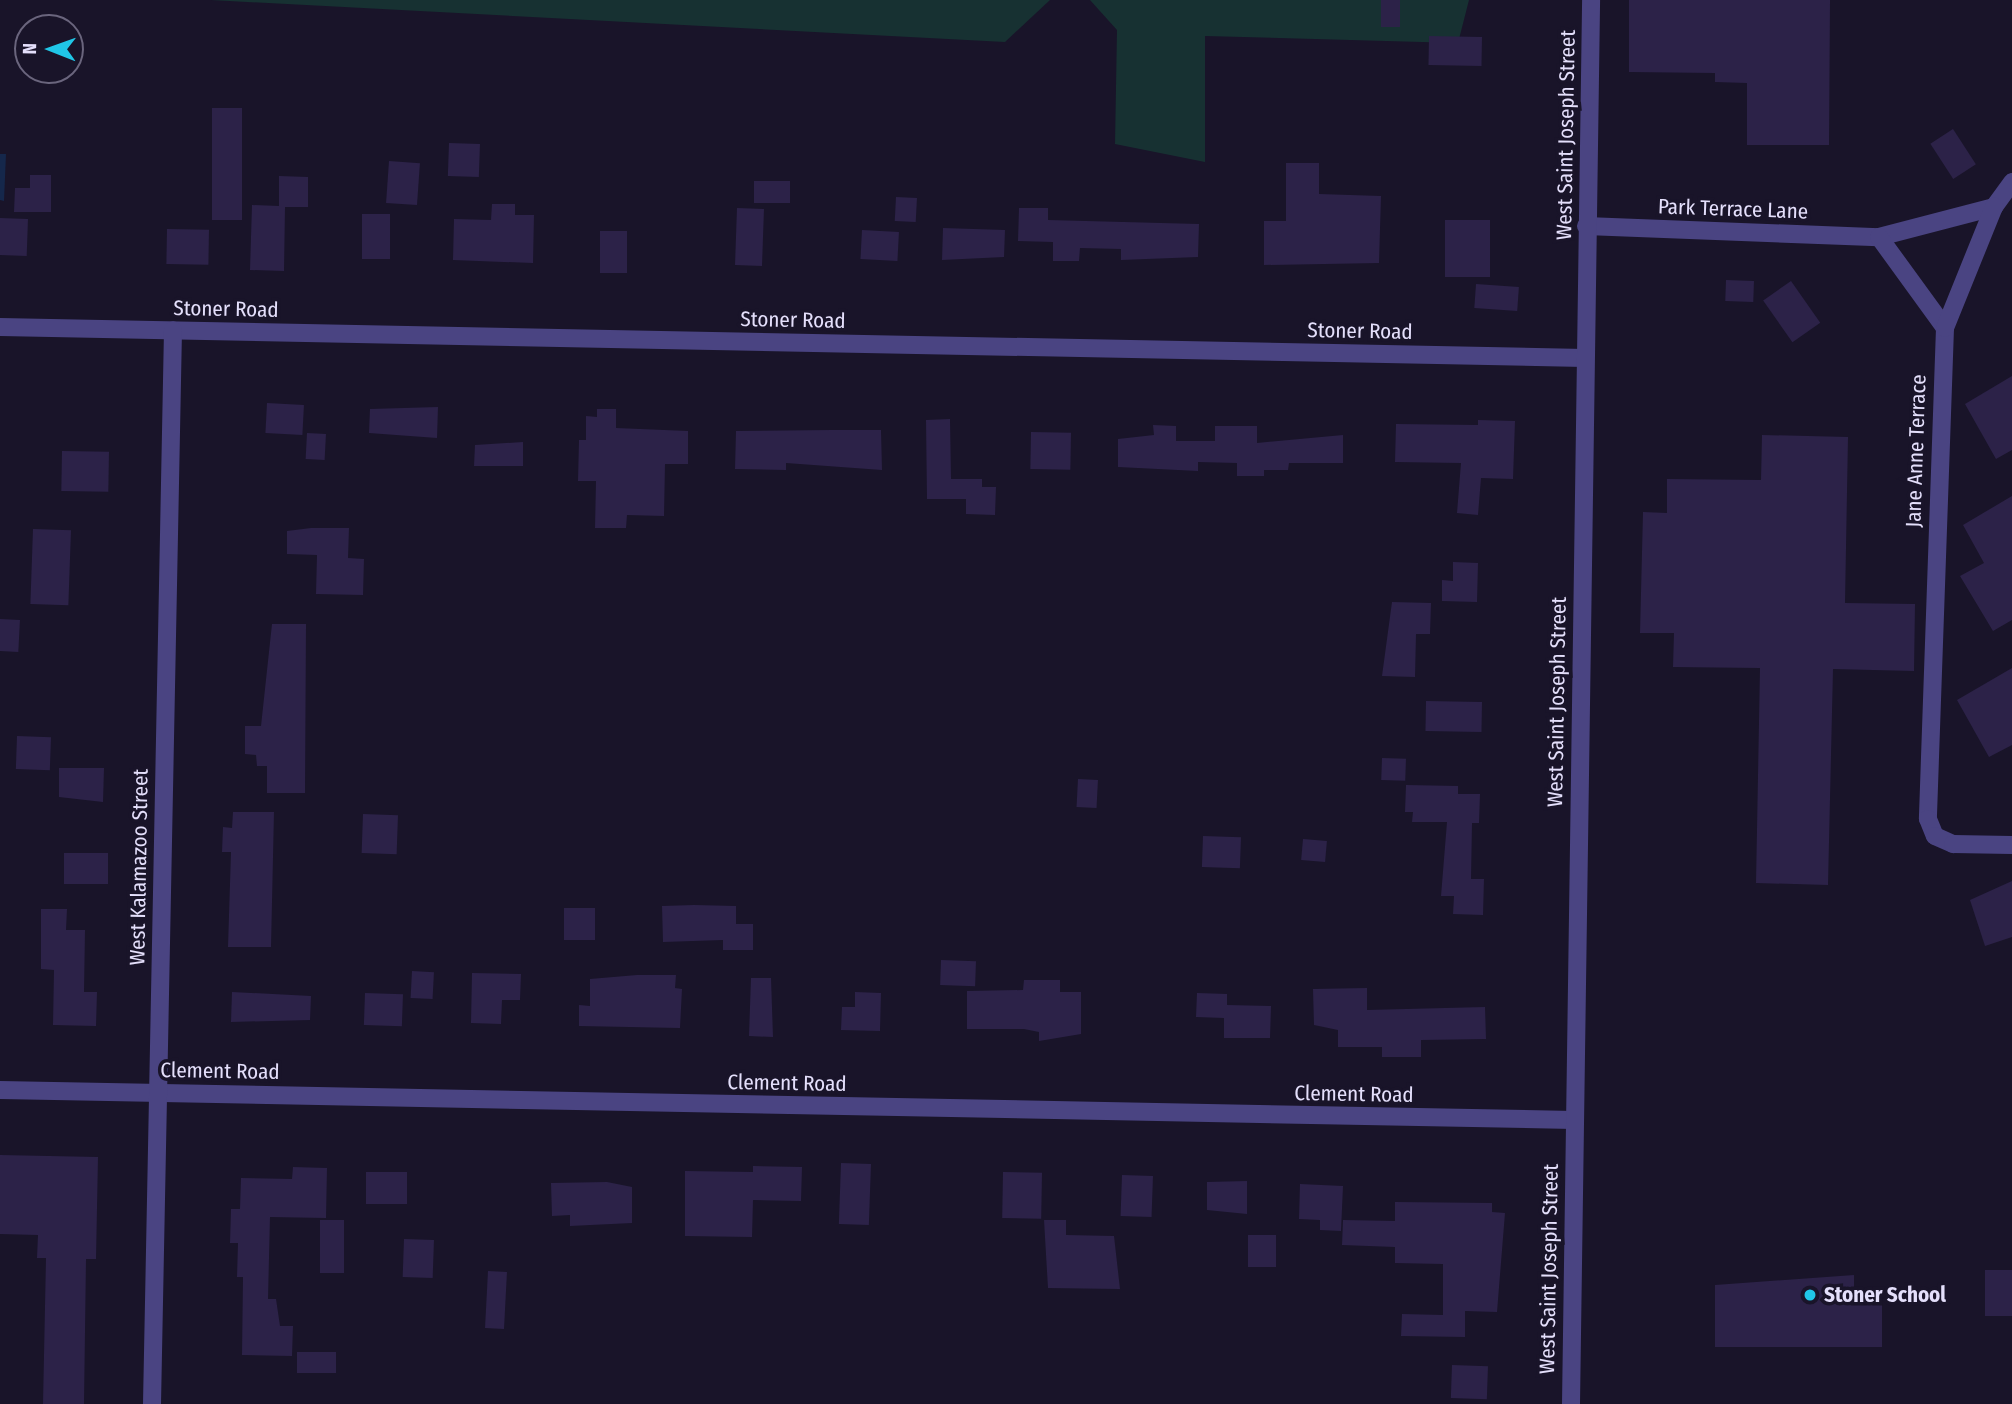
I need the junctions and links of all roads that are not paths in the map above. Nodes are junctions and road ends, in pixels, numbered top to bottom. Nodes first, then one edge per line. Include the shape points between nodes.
1 (1591, 0) edge
2 (2012, 182) edge
3 (1994, 207) junction
4 (1586, 226) junction
5 (1879, 237) junction
6 (0, 327) edge
7 (1945, 328) junction
8 (173, 330) junction
9 (1585, 358) junction
10 (2012, 845) edge
11 (0, 1090) edge
12 (157, 1093) junction
13 (1574, 1120) junction
14 (152, 1404) edge
15 (1571, 1404) edge

1 - 4 street, West Saint Joseph Street
2 - 3 street
3 - 5 street
3 - 7 street
4 - 5 street, Park Terrace Lane
4 - 9 street, West Saint Joseph Street
5 - 7 street
6 - 8 street, Stoner Road
7 - 10 street, Jane Anne Terrace via 1928,819 1935,836 1953,844
8 - 9 street, Stoner Road
8 - 12 street, West Kalamazoo Street
9 - 13 street, West Saint Joseph Street
11 - 12 street, Clement Road
12 - 13 street, Clement Road
12 - 14 street, West Kalamazoo Street
13 - 15 street, West Saint Joseph Street

